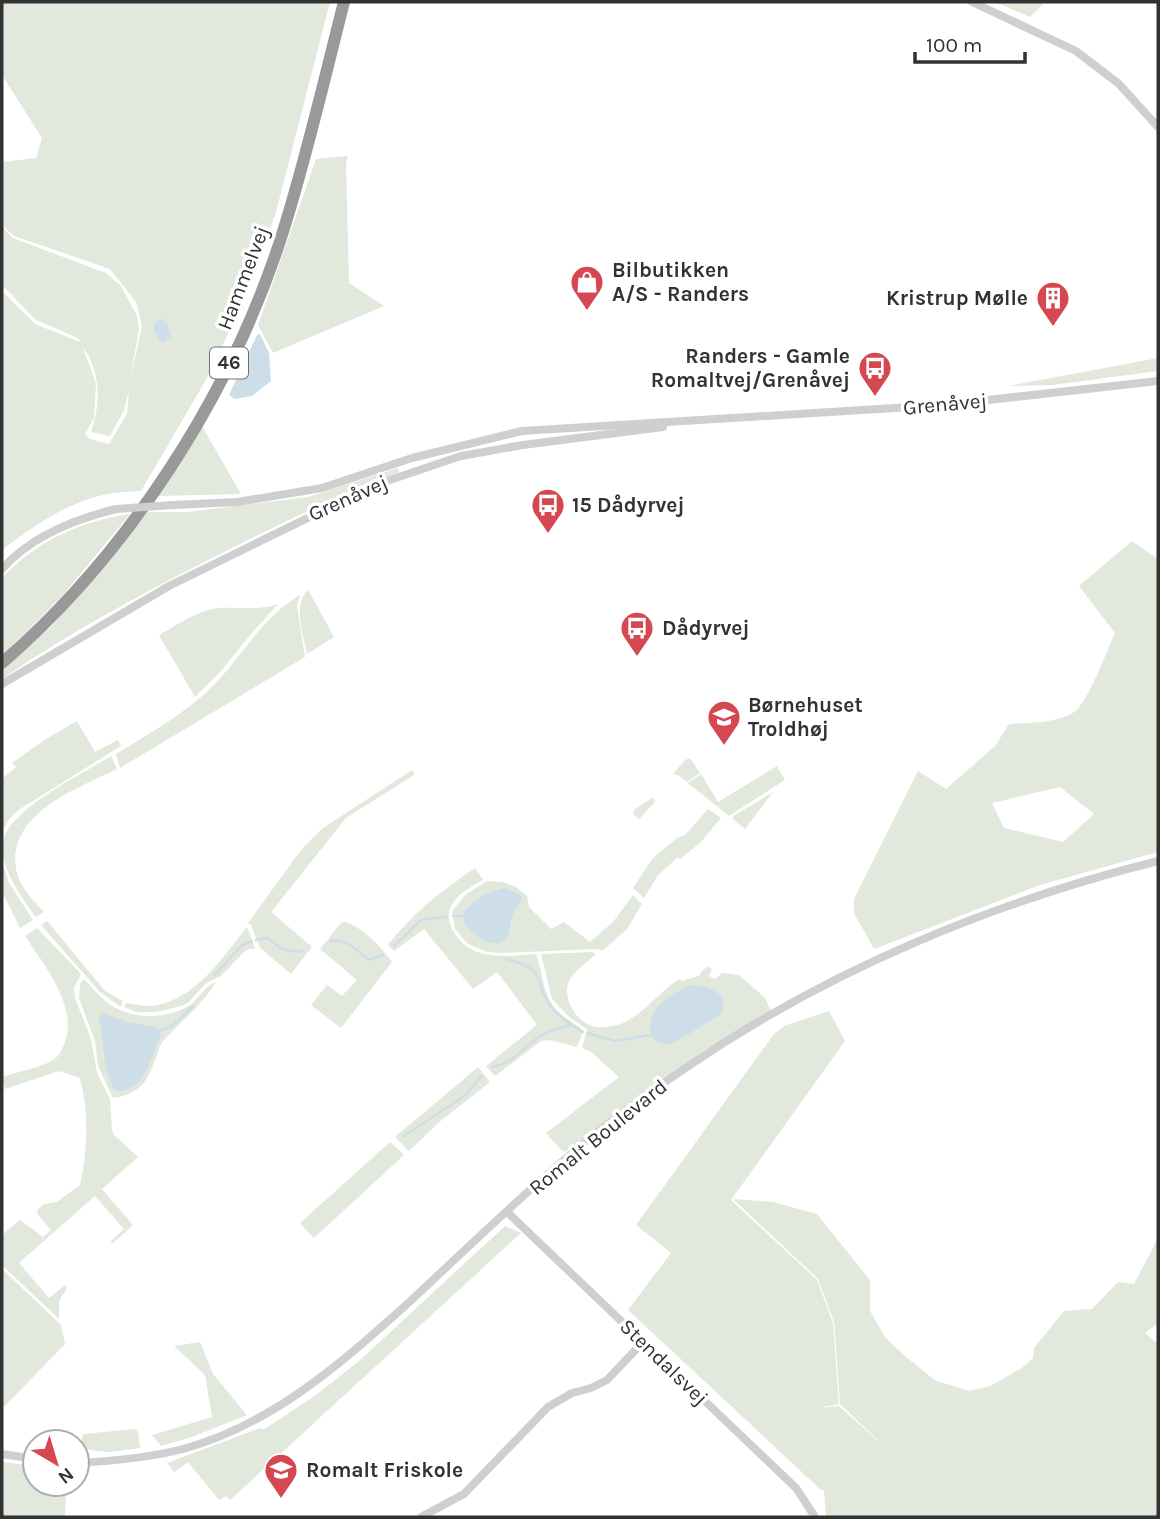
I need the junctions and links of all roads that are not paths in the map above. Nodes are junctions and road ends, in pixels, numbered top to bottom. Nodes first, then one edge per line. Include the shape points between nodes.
1 (344, 2) edge
2 (972, 2) edge
3 (1158, 127) edge
4 (1158, 381) edge
5 (731, 419) junction
6 (2, 569) edge
7 (2, 663) edge
8 (2, 684) edge
9 (1158, 860) edge
10 (508, 1212) junction
11 (643, 1342) junction
12 (2, 1454) edge
13 (21, 1457) edge
14 (91, 1462) edge
15 (421, 1517) edge
16 (816, 1517) edge

1 - 7 highway, Hammelvej / 46 via 281,239 229,363 197,423 136,516 41,628
2 - 3 street via 1084,57 1119,84
4 - 5 street, Grenåvej via 943,405
5 - 6 street, Grenåvej, bridge via 522,432 423,455 323,488 237,502 116,509 52,531
5 - 8 street, Grenåvej via 523,444 410,472 335,503 169,586
9 - 10 street, Romalt Boulevard via 1016,903 843,976 691,1064 564,1160
10 - 11 street, Stendalsvej
10 - 14 street, Romalt Boulevard via 320,1380 279,1406 186,1448 132,1460
11 - 15 street via 607,1381 548,1407 464,1494
11 - 16 street, Stendalsvej via 796,1488
12 - 13 street

